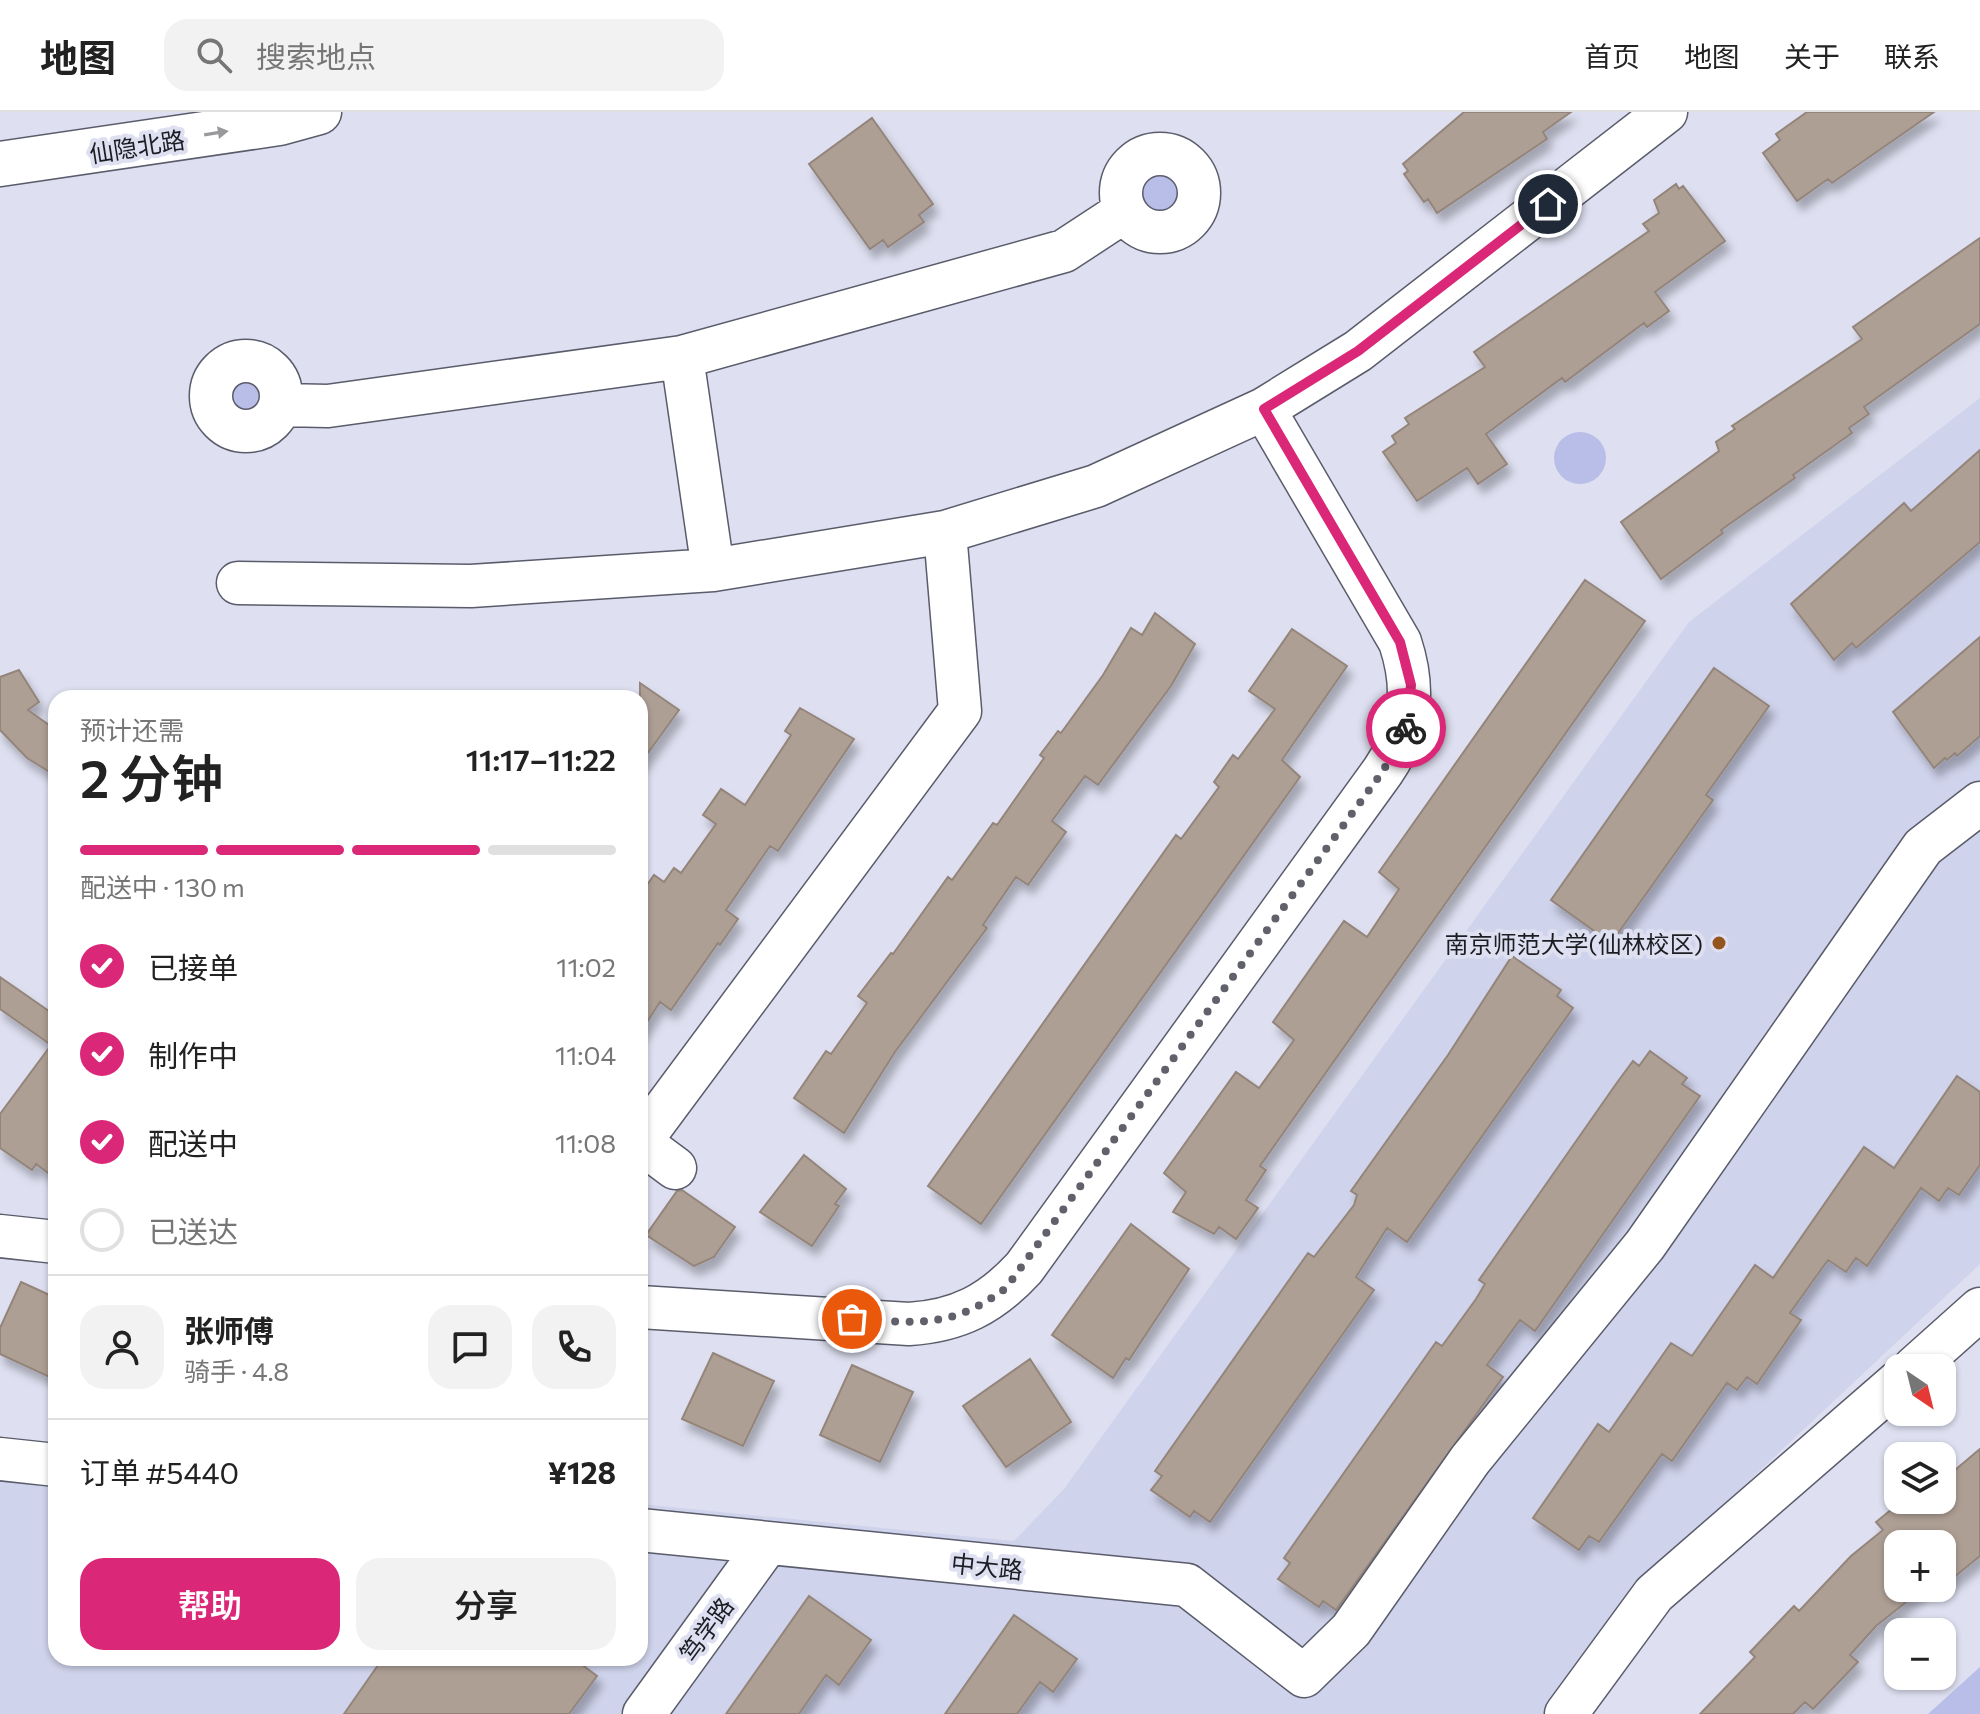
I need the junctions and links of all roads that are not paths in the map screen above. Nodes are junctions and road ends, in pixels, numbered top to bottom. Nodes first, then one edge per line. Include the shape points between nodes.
1 (319, 112) edge
2 (1666, 112) edge
3 (0, 164) edge
4 (1125, 211) dead end
5 (682, 357) junction
6 (281, 405) dead end
7 (1264, 409) junction
8 (945, 532) junction
9 (713, 570) junction
10 (238, 583) dead end
11 (1980, 803) edge
12 (648, 1131) edge
13 (648, 1148) edge
14 (675, 1168) dead end
15 (0, 1236) edge
16 (48, 1241) edge
17 (648, 1308) edge
18 (1980, 1309) edge
19 (1930, 1354) edge
20 (1884, 1394) edge
21 (0, 1459) edge
22 (48, 1464) edge
23 (648, 1531) edge
24 (767, 1544) junction
25 (644, 1714) edge
26 (1566, 1714) edge

3 -> 1 main road, 仙隐北路 via 279,123
2 - 7 street via 1358,351
4 - 5 street via 1064,251
5 - 6 street via 328,406
5 - 9 street
7 - 8 street via 1096,486
7 - 17 street via 1400,642 1410,707 1405,730 1383,771 1024,1268 985,1304 936,1322 909,1324
8 - 9 street
8 - 12 street via 960,711
9 - 10 street via 471,586
11 - 24 street, 中大路 via 1923,847 1645,1245 1470,1460 1351,1630 1304,1676 1187,1585
13 - 14 street
15 - 16 street
18 - 19 street
20 - 26 street via 1654,1594
21 - 22 street
23 - 24 street, 中大路
24 - 25 street, 笃学路

